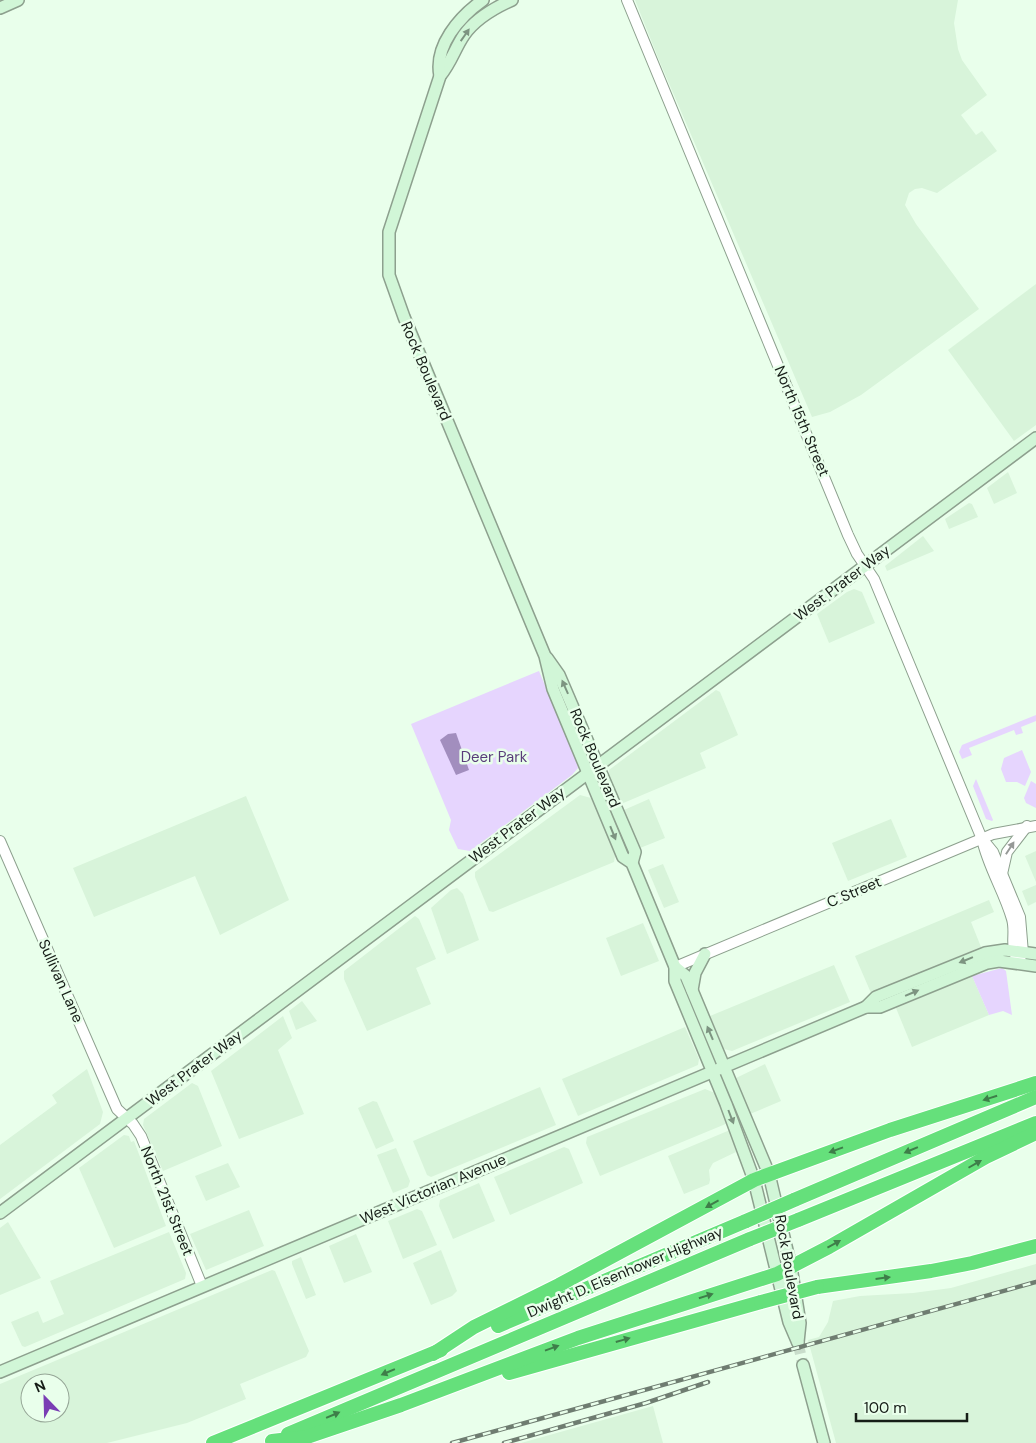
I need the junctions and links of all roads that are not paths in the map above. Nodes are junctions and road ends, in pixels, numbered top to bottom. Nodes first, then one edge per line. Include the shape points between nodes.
1 (18, 0) edge
2 (483, 0) edge
3 (512, 0) edge
4 (627, 0) edge
5 (0, 8) edge
6 (440, 76) junction
7 (1036, 438) edge
8 (865, 566) junction
9 (545, 656) junction
10 (598, 764) junction
11 (587, 772) junction
12 (1032, 826) edge
13 (982, 838) junction
14 (0, 841) edge
15 (632, 863) junction
16 (1002, 874) junction
17 (705, 954) junction
18 (1036, 954) edge
19 (1018, 956) junction
20 (1036, 966) edge
21 (675, 967) junction
22 (692, 990) junction
23 (724, 1067) junction
24 (712, 1072) junction
25 (1036, 1083) edge
26 (1036, 1097) edge
27 (126, 1119) junction
28 (1036, 1122) edge
29 (1036, 1133) edge
30 (769, 1174) junction
31 (754, 1180) junction
32 (0, 1213) edge
33 (1036, 1246) edge
34 (791, 1267) junction
35 (777, 1274) junction
36 (202, 1286) junction
37 (433, 1354) junction
38 (803, 1365) tunnel mouth
39 (0, 1372) edge
40 (458, 1384) junction
41 (269, 1442) edge
42 (213, 1443) edge
43 (824, 1443) edge

1 - 5 main road
2 - 6 main road, Rock Boulevard via 464,16 448,38 438,61
6 -> 3 main road, Rock Boulevard via 470,27 494,8
4 - 8 street, North 15th Street via 848,535
6 - 9 main road, Rock Boulevard via 391,224 389,275 410,333
7 - 8 main road, West Prater Way
8 - 10 main road, West Prater Way
8 - 13 street, North 15th Street via 874,580
10 -> 9 main road, Rock Boulevard via 559,674
9 - 11 main road, Rock Boulevard via 553,689
10 - 11 main road, West Prater Way
10 - 15 main road, Rock Boulevard via 635,852
11 -> 15 main road, Rock Boulevard via 622,857
11 - 27 main road, West Prater Way
12 - 13 street, C Street
16 -> 12 street via 1006,852
13 - 16 street, North 15th Street via 993,852
13 - 17 street, C Street
13 - 19 street, North 15th Street via 1012,920
14 - 27 street, Sullivan Lane via 117,1109
15 - 21 main road, Rock Boulevard
16 - 19 street, North 15th Street via 1020,917
17 - 21 street, C Street
17 - 22 main road via 695,973
18 - 19 main road, West Victorian Avenue
19 - 20 main road, West Victorian Avenue
19 - 23 main road, West Victorian Avenue via 982,964 880,1007 866,1007
21 - 22 main road, Rock Boulevard via 683,972
21 - 24 main road, Rock Boulevard via 674,981
23 -> 22 main road, Rock Boulevard
23 - 24 main road, West Victorian Avenue
23 - 30 main road, Rock Boulevard
24 -> 31 main road, Rock Boulevard
24 - 36 main road, West Victorian Avenue
25 -> 30 highway via 890,1130
26 -> 37 highway, Dwight D. Eisenhower Highway, bridge
27 - 32 main road, West Prater Way
27 - 36 street, North 21st Street via 141,1136
41 -> 28 highway, Dwight D. Eisenhower Highway, bridge
34 -> 29 highway via 986,1157
30 - 31 highway
30 - 34 main road, Rock Boulevard
31 - 35 main road, Rock Boulevard
31 -> 37 highway via 622,1253 474,1327
40 -> 33 highway, bridge via 478,1383 817,1287 931,1271
34 - 35 highway
34 - 35 main road, Rock Boulevard via 800,1323 798,1342 789,1322
40 -> 35 highway via 578,1338
36 - 39 main road, West Victorian Avenue
37 -> 42 highway, Dwight D. Eisenhower Highway
38 - 43 main road
40 - 41 highway via 307,1437

